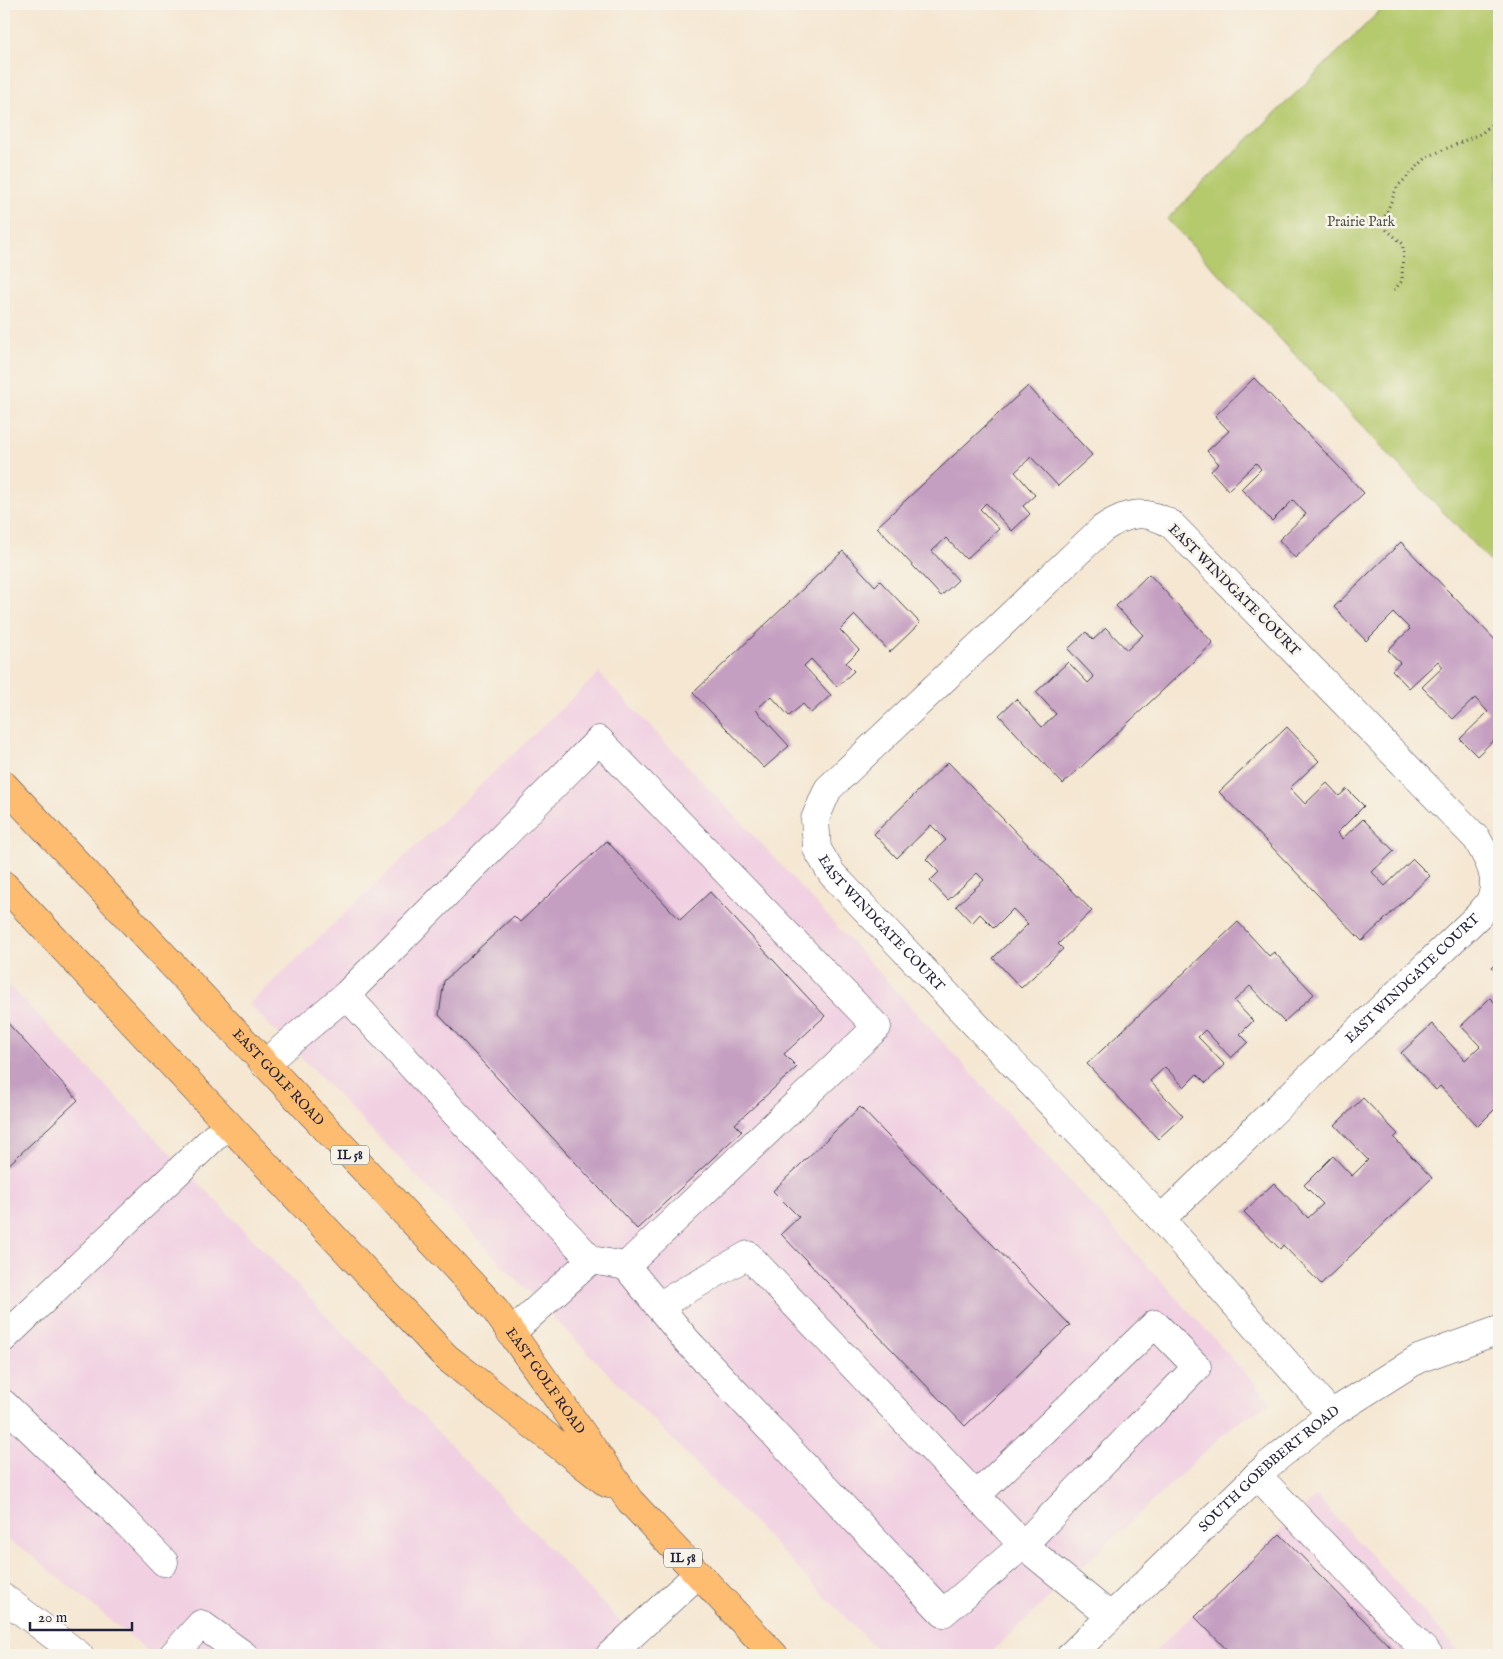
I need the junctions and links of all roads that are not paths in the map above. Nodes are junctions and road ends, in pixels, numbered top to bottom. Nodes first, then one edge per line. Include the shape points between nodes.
1 (4, 785) edge
2 (4, 886) edge
3 (346, 995) junction
4 (264, 1064) junction
5 (228, 1124) junction
6 (1162, 1219) junction
7 (591, 1260) junction
8 (626, 1266) junction
9 (658, 1306) junction
10 (1499, 1330) edge
11 (511, 1333) junction
12 (4, 1338) edge
13 (4, 1404) edge
14 (1331, 1414) junction
15 (1257, 1476) junction
16 (976, 1496) junction
17 (630, 1501) junction
18 (1022, 1545) junction
19 (164, 1562) dead end
20 (698, 1574) junction
21 (4, 1598) edge
22 (1110, 1616) junction
23 (79, 1655) edge
24 (173, 1655) edge
25 (244, 1655) edge
26 (610, 1655) edge
27 (774, 1655) edge
28 (1071, 1655) edge
29 (1429, 1655) edge

1 - 4 main road, EAST GOLF ROAD / IL 58
2 - 5 main road, EAST GOLF ROAD / IL 58
3 - 4 street
3 - 7 street
3 - 8 street via 599,740 877,1027
4 - 11 main road, EAST GOLF ROAD / IL 58 via 493,1307
5 - 12 street
5 - 17 main road, EAST GOLF ROAD / IL 58 via 446,1357
6 - 6 street, EAST WINDGATE COURT via 832,874 817,850 815,819 828,789 835,782 1102,529 1117,518 1134,514 1148,514 1171,524 1477,839 1494,877 1491,899 1479,915
6 - 14 street, EAST WINDGATE COURT
7 - 8 street
7 - 11 street
8 - 9 street
9 - 16 street via 748,1255
9 - 18 street via 687,1341 943,1613
10 - 14 street, SOUTH GOEBBERT ROAD via 1418,1359
11 - 17 main road, EAST GOLF ROAD / IL 58
13 - 19 street
14 - 15 street, SOUTH GOEBBERT ROAD
15 - 22 street, SOUTH GOEBBERT ROAD
15 - 29 street
16 - 18 street
16 - 18 street via 1154,1324 1191,1361 1197,1368
17 - 20 main road, EAST GOLF ROAD / IL 58
18 - 22 street
20 - 26 street
20 - 27 main road, EAST GOLF ROAD / IL 58
21 - 23 street
22 - 28 street, SOUTH GOEBBERT ROAD
24 - 25 street via 201,1624

